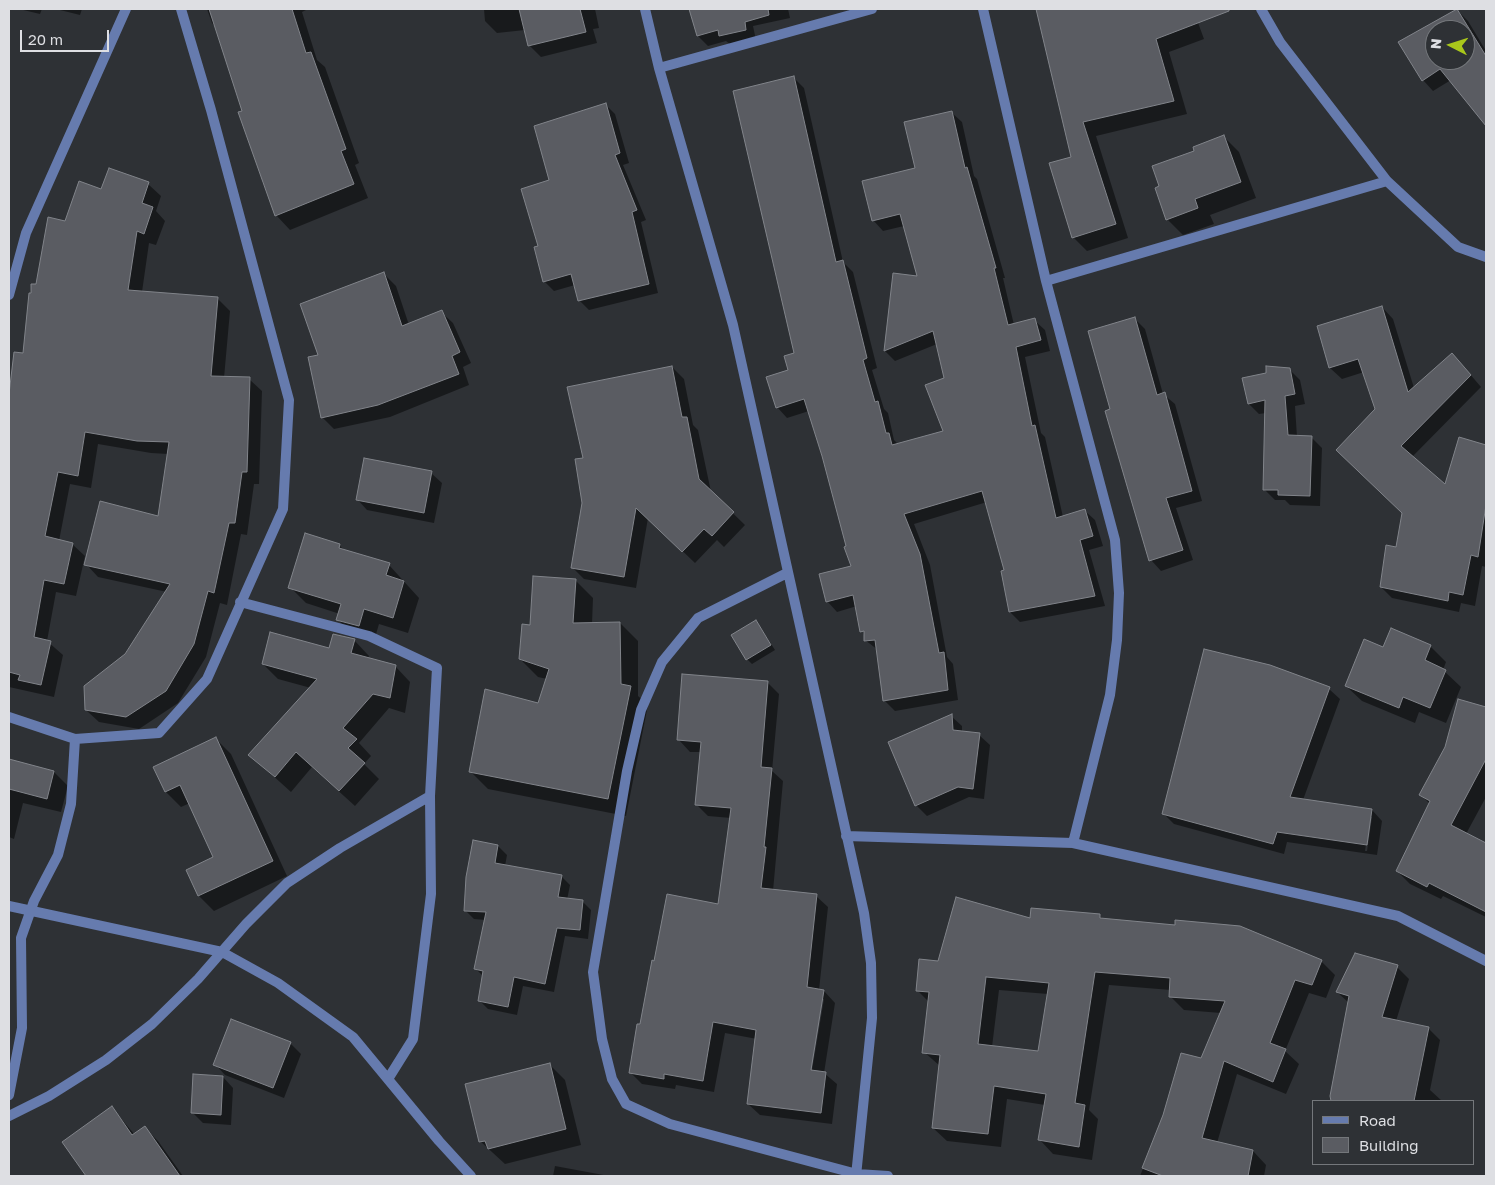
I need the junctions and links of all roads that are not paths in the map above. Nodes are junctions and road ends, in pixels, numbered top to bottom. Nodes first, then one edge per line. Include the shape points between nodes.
1 (126, 9) edge
2 (181, 9) edge
3 (645, 9) edge
4 (872, 9) edge
5 (983, 9) edge
6 (1261, 9) edge
7 (659, 68) junction
8 (1387, 181) junction
9 (1486, 257) edge
10 (1046, 281) junction
11 (9, 295) edge
12 (787, 573) junction
13 (240, 602) junction
14 (9, 717) edge
15 (76, 739) junction
16 (430, 796) junction
17 (846, 836) junction
18 (1073, 843) junction
19 (9, 906) edge
20 (30, 912) junction
21 (222, 952) junction
22 (1486, 961) edge
23 (388, 1080) junction
24 (9, 1095) edge
25 (9, 1116) edge
26 (857, 1175) edge
27 (471, 1176) edge
28 (888, 1176) edge

1 - 11 street via 26,233
2 - 13 street via 289,400 282,509
3 - 7 street
4 - 7 street
5 - 10 street
6 - 8 street via 1280,42
7 - 12 street via 733,325
8 - 9 street via 1458,247
8 - 10 street
10 - 18 street via 1115,540 1119,593 1110,695
12 - 17 street
12 - 26 street via 698,618 662,662 641,710 627,771 593,972 602,1039 612,1080 626,1104 670,1124
13 - 15 street via 207,679 159,733
13 - 16 street via 369,636 437,668
14 - 15 street
15 - 20 street via 71,804 60,846
16 - 21 street via 340,848 287,884
16 - 23 street via 431,894 413,1039
17 - 18 street
17 - 26 street via 864,913 871,963 872,1018
18 - 22 street via 1398,916
19 - 20 street
20 - 21 street
20 - 24 street via 21,938 22,1028
21 - 23 street via 278,983 353,1037
21 - 25 street via 152,1024 106,1060 49,1096
23 - 27 street
26 - 28 street

